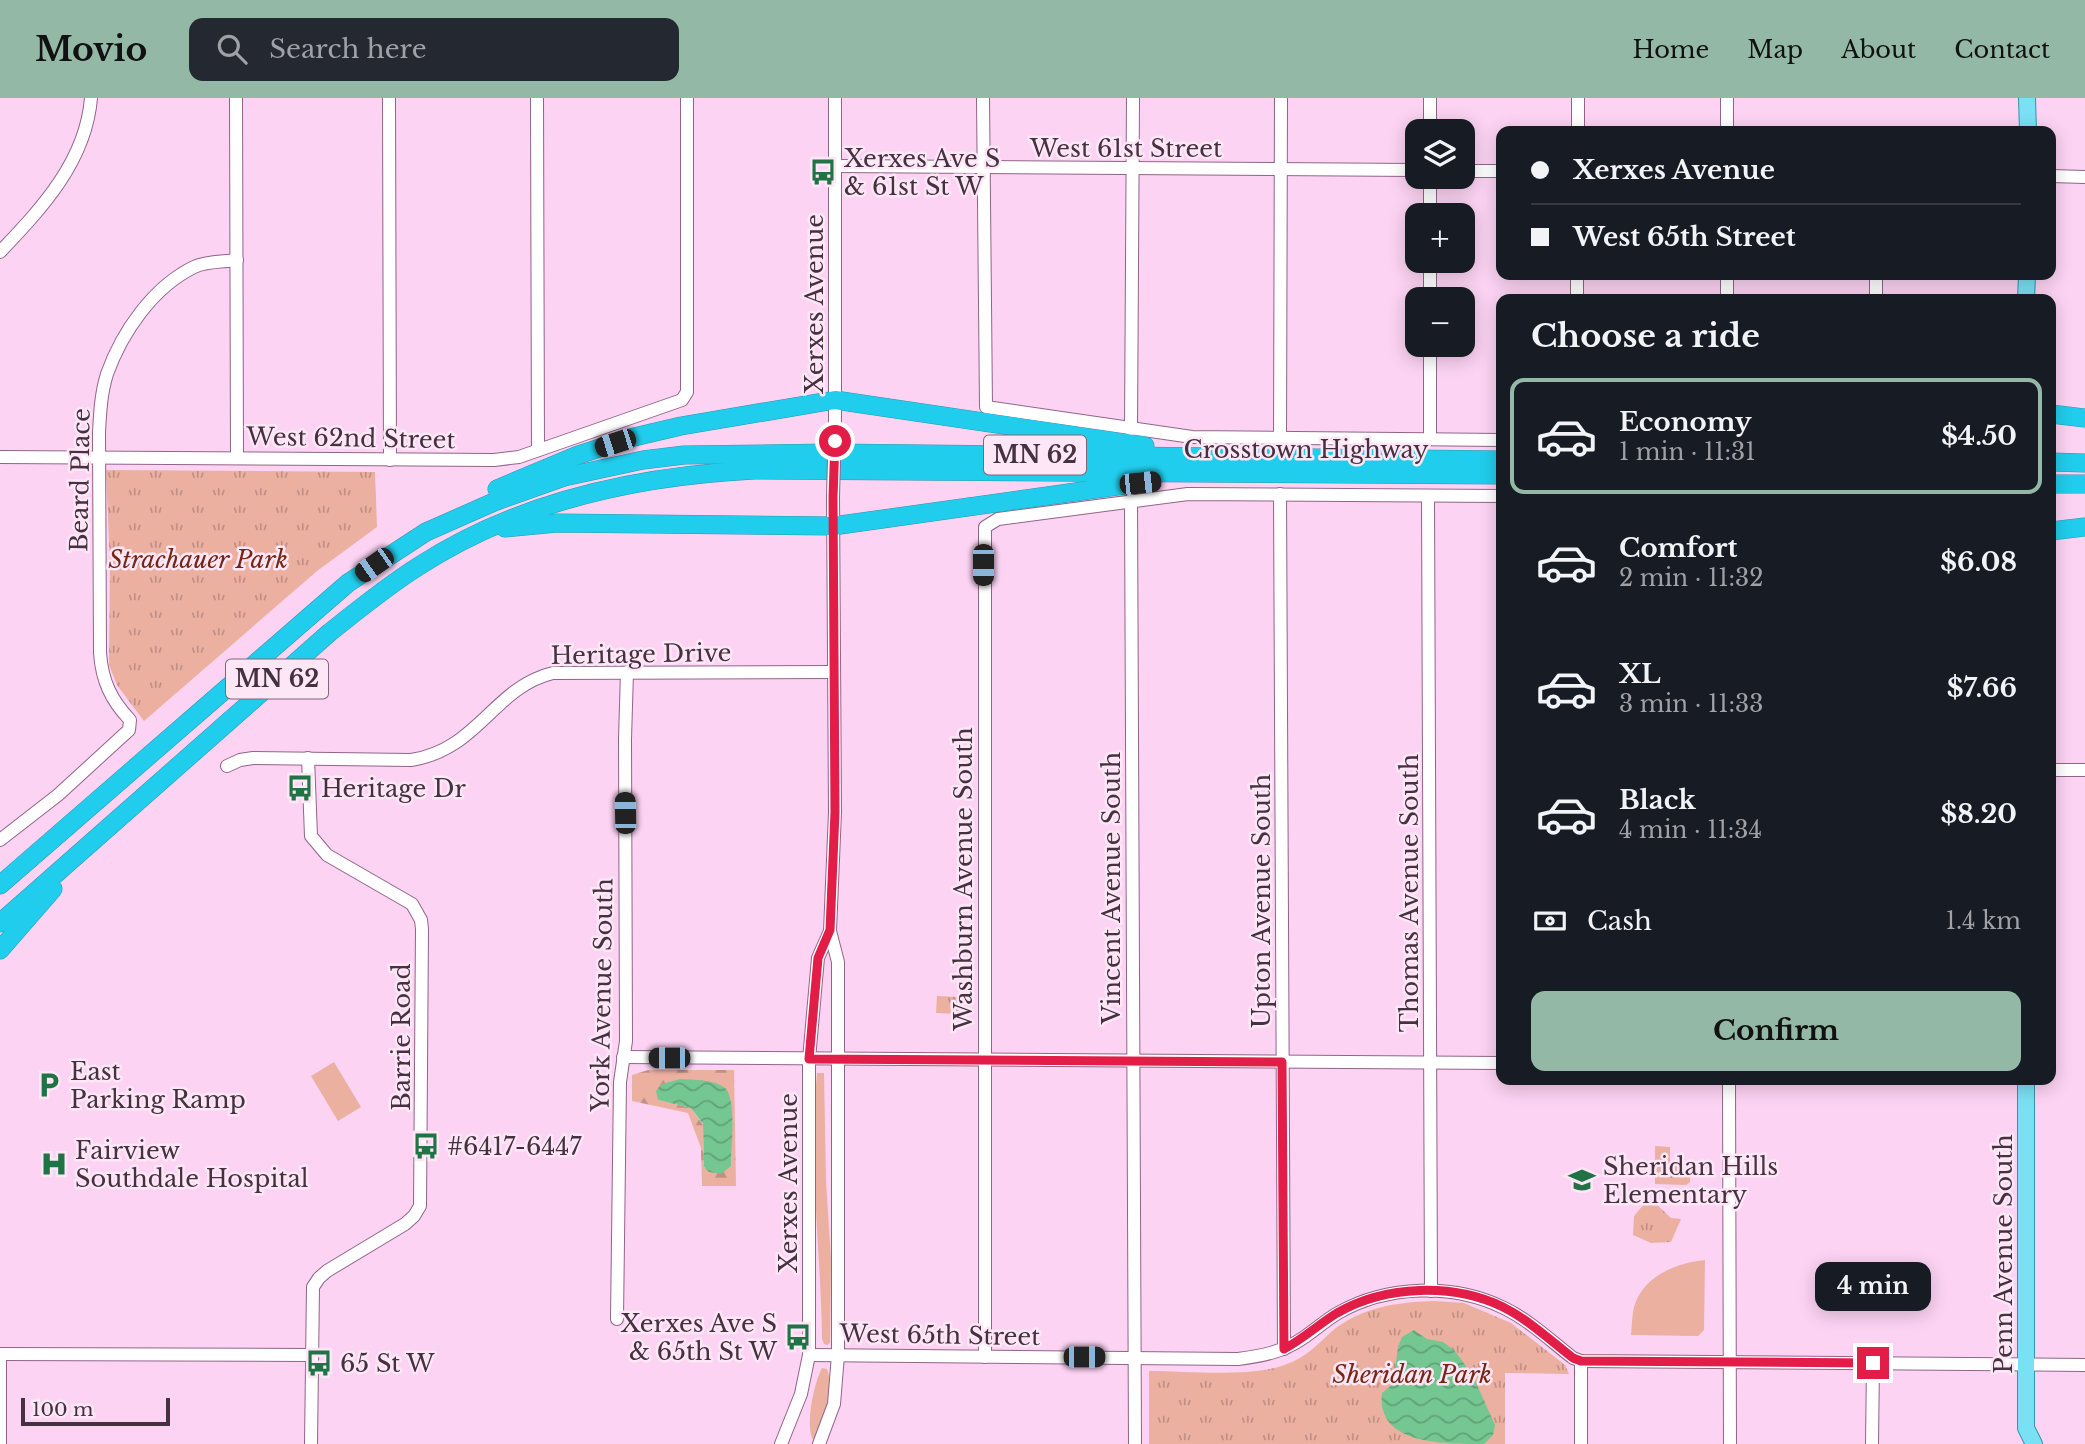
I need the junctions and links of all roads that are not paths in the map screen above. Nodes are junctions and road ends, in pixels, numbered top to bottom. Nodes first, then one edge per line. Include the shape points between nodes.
1 (91, 98) edge
2 (236, 98) edge
3 (389, 98) edge
4 (537, 98) edge
5 (687, 98) edge
6 (835, 98) edge
7 (983, 98) edge
8 (1132, 98) edge
9 (1281, 98) edge
10 (1430, 98) edge
11 (1578, 98) edge
12 (1727, 98) edge
13 (2027, 98) edge
14 (1430, 119) edge
15 (1578, 126) edge
16 (1727, 126) edge
17 (2028, 126) edge
18 (835, 166) junction
19 (984, 168) junction
20 (1133, 168) junction
21 (1280, 170) junction
22 (1405, 170) edge
23 (1475, 171) edge
24 (1496, 171) edge
25 (2056, 176) edge
26 (2085, 177) edge
27 (0, 251) edge
28 (237, 260) junction
29 (1430, 357) edge
30 (835, 400) junction
31 (2056, 415) edge
32 (2085, 418) edge
33 (1131, 429) junction
34 (1280, 438) junction
35 (1430, 439) junction
36 (1496, 440) edge
37 (538, 450) junction
38 (0, 457) edge
39 (237, 457) junction
40 (99, 458) junction
41 (390, 460) junction
42 (1496, 460) edge
43 (2056, 462) edge
44 (2085, 463) edge
45 (1238, 466) junction
46 (1496, 475) edge
47 (2056, 484) edge
48 (2085, 484) edge
49 (1279, 494) junction
50 (1428, 496) junction
51 (1496, 496) edge
52 (1131, 500) junction
53 (833, 526) junction
54 (2085, 527) edge
55 (488, 530) junction
56 (2056, 531) edge
57 (426, 532) junction
58 (627, 672) junction
59 (834, 672) junction
60 (308, 758) junction
61 (227, 766) dead end
62 (2056, 770) edge
63 (2085, 770) edge
64 (0, 840) edge
65 (83, 851) junction
66 (36, 854) junction
67 (0, 873) edge
68 (0, 885) edge
69 (0, 923) edge
70 (830, 930) junction
71 (0, 950) edge
72 (623, 1057) junction
73 (809, 1059) junction
74 (837, 1059) junction
75 (985, 1059) junction
76 (1133, 1060) junction
77 (1282, 1062) junction
78 (1430, 1063) junction
79 (1496, 1063) edge
80 (1729, 1085) edge
81 (2026, 1085) edge
82 (1431, 1290) junction
83 (617, 1319) dead end
84 (1284, 1349) junction
85 (0, 1355) edge
86 (312, 1355) junction
87 (809, 1355) junction
88 (838, 1355) junction
89 (985, 1357) junction
90 (1134, 1358) junction
91 (1581, 1361) junction
92 (1730, 1362) junction
93 (1873, 1363) junction
94 (2026, 1364) junction
95 (2085, 1365) edge
96 (2023, 1436) edge
97 (0, 1444) edge
98 (312, 1444) edge
99 (781, 1444) edge
100 (819, 1444) edge
101 (1135, 1444) edge
102 (1581, 1444) edge
103 (1730, 1444) edge
104 (1872, 1444) edge
105 (2034, 1444) edge

1 - 27 street via 74,159
2 - 28 street
3 - 41 street
4 - 37 street
5 - 37 street, West 62nd Street via 687,393 673,404
6 - 18 street, Xerxes Avenue
7 - 19 street
8 - 20 street
9 - 21 street
10 - 14 street
11 - 15 street
12 - 16 street
13 - 17 main road
18 - 19 street, West 61st Street
18 - 30 street, Xerxes Avenue
19 - 20 street, West 61st Street
19 - 33 street via 986,407
20 - 21 street, West 61st Street
20 - 33 street
21 - 22 street, West 61st Street
21 - 34 street
23 - 24 street
25 - 26 street
28 - 39 street
28 - 40 street, Beard Place via 196,266 172,281 133,323 107,376
29 - 35 street
30 - 45 highway
30 - 53 street, Xerxes Avenue, bridge
30 - 57 highway via 681,426 578,455 488,493
31 - 32 highway
33 - 34 street via 1192,437
34 - 35 street
35 - 36 street
37 - 41 street, West 62nd Street via 494,460
38 - 40 street, West 62nd Street
39 - 40 street, West 62nd Street
39 - 41 street, West 62nd Street
40 - 64 street, Beard Place via 102,672 117,706 130,720 129,730
42 - 45 highway, Crosstown Highway / MN 62
43 - 44 highway
45 - 46 highway, Crosstown Highway / MN 62
45 - 53 highway
45 - 55 highway, Crosstown Highway / MN 62 via 705,472 566,499
45 - 57 highway, Crosstown Highway / MN 62 via 831,453 684,455 564,477
47 - 48 highway
49 - 50 street
49 - 52 street via 1188,494
49 - 77 street, Upton Avenue South
50 - 51 street
50 - 78 street, Thomas Avenue South
52 - 75 street, Washburn Avenue South via 998,519 985,527
52 - 76 street, Vincent Avenue South
53 - 55 highway via 557,523
53 - 59 street, Xerxes Avenue
54 - 56 highway
55 - 65 highway, Crosstown Highway / MN 62 via 420,565 372,598
57 - 66 highway, Crosstown Highway / MN 62 via 348,583
58 - 59 street, Heritage Drive
58 - 60 street, Heritage Drive via 539,676 515,691 460,741 428,757
58 - 72 street, York Avenue South
59 - 70 street, Xerxes Avenue
60 - 61 street, Heritage Drive via 253,758
60 - 86 street, Barrie Road via 311,836 327,855 412,904 422,929 421,1206 405,1224 318,1278 311,1298
62 - 63 street
65 - 69 highway, Crosstown Highway / MN 62
65 - 71 highway
66 - 67 highway
66 - 68 highway, Crosstown Highway / MN 62
70 - 73 street, Xerxes Avenue via 818,958
70 - 74 street, Xerxes Avenue via 838,962
72 - 73 street
72 - 83 street, York Avenue South
73 - 74 street
73 - 87 street, Xerxes Avenue
74 - 75 street
74 - 88 street, Xerxes Avenue
75 - 76 street
75 - 89 street, Washburn Avenue South
76 - 77 street
76 - 90 street, Vincent Avenue South
77 - 78 street
77 - 84 street, Upton Avenue South
78 - 79 street
78 - 82 street, Thomas Avenue South
80 - 92 street
81 - 94 main road, Penn Avenue South
82 - 84 street, West 65th Street via 1362,1302
82 - 91 street, West 65th Street via 1476,1296 1503,1307
84 - 90 street, West 65th Street via 1238,1359
85 - 86 street
85 - 97 street
86 - 98 street, Barrie Road
87 - 88 street, West 65th Street
87 - 99 street via 801,1394
88 - 89 street, West 65th Street
88 - 100 street via 834,1404
89 - 90 street, West 65th Street
90 - 101 street, Vincent Avenue South
91 - 92 street
91 - 102 street
92 - 93 street
92 - 103 street
93 - 94 street
93 - 104 street
94 - 95 street
94 - 96 main road, Penn Avenue South
96 - 105 main road, Penn Avenue South

